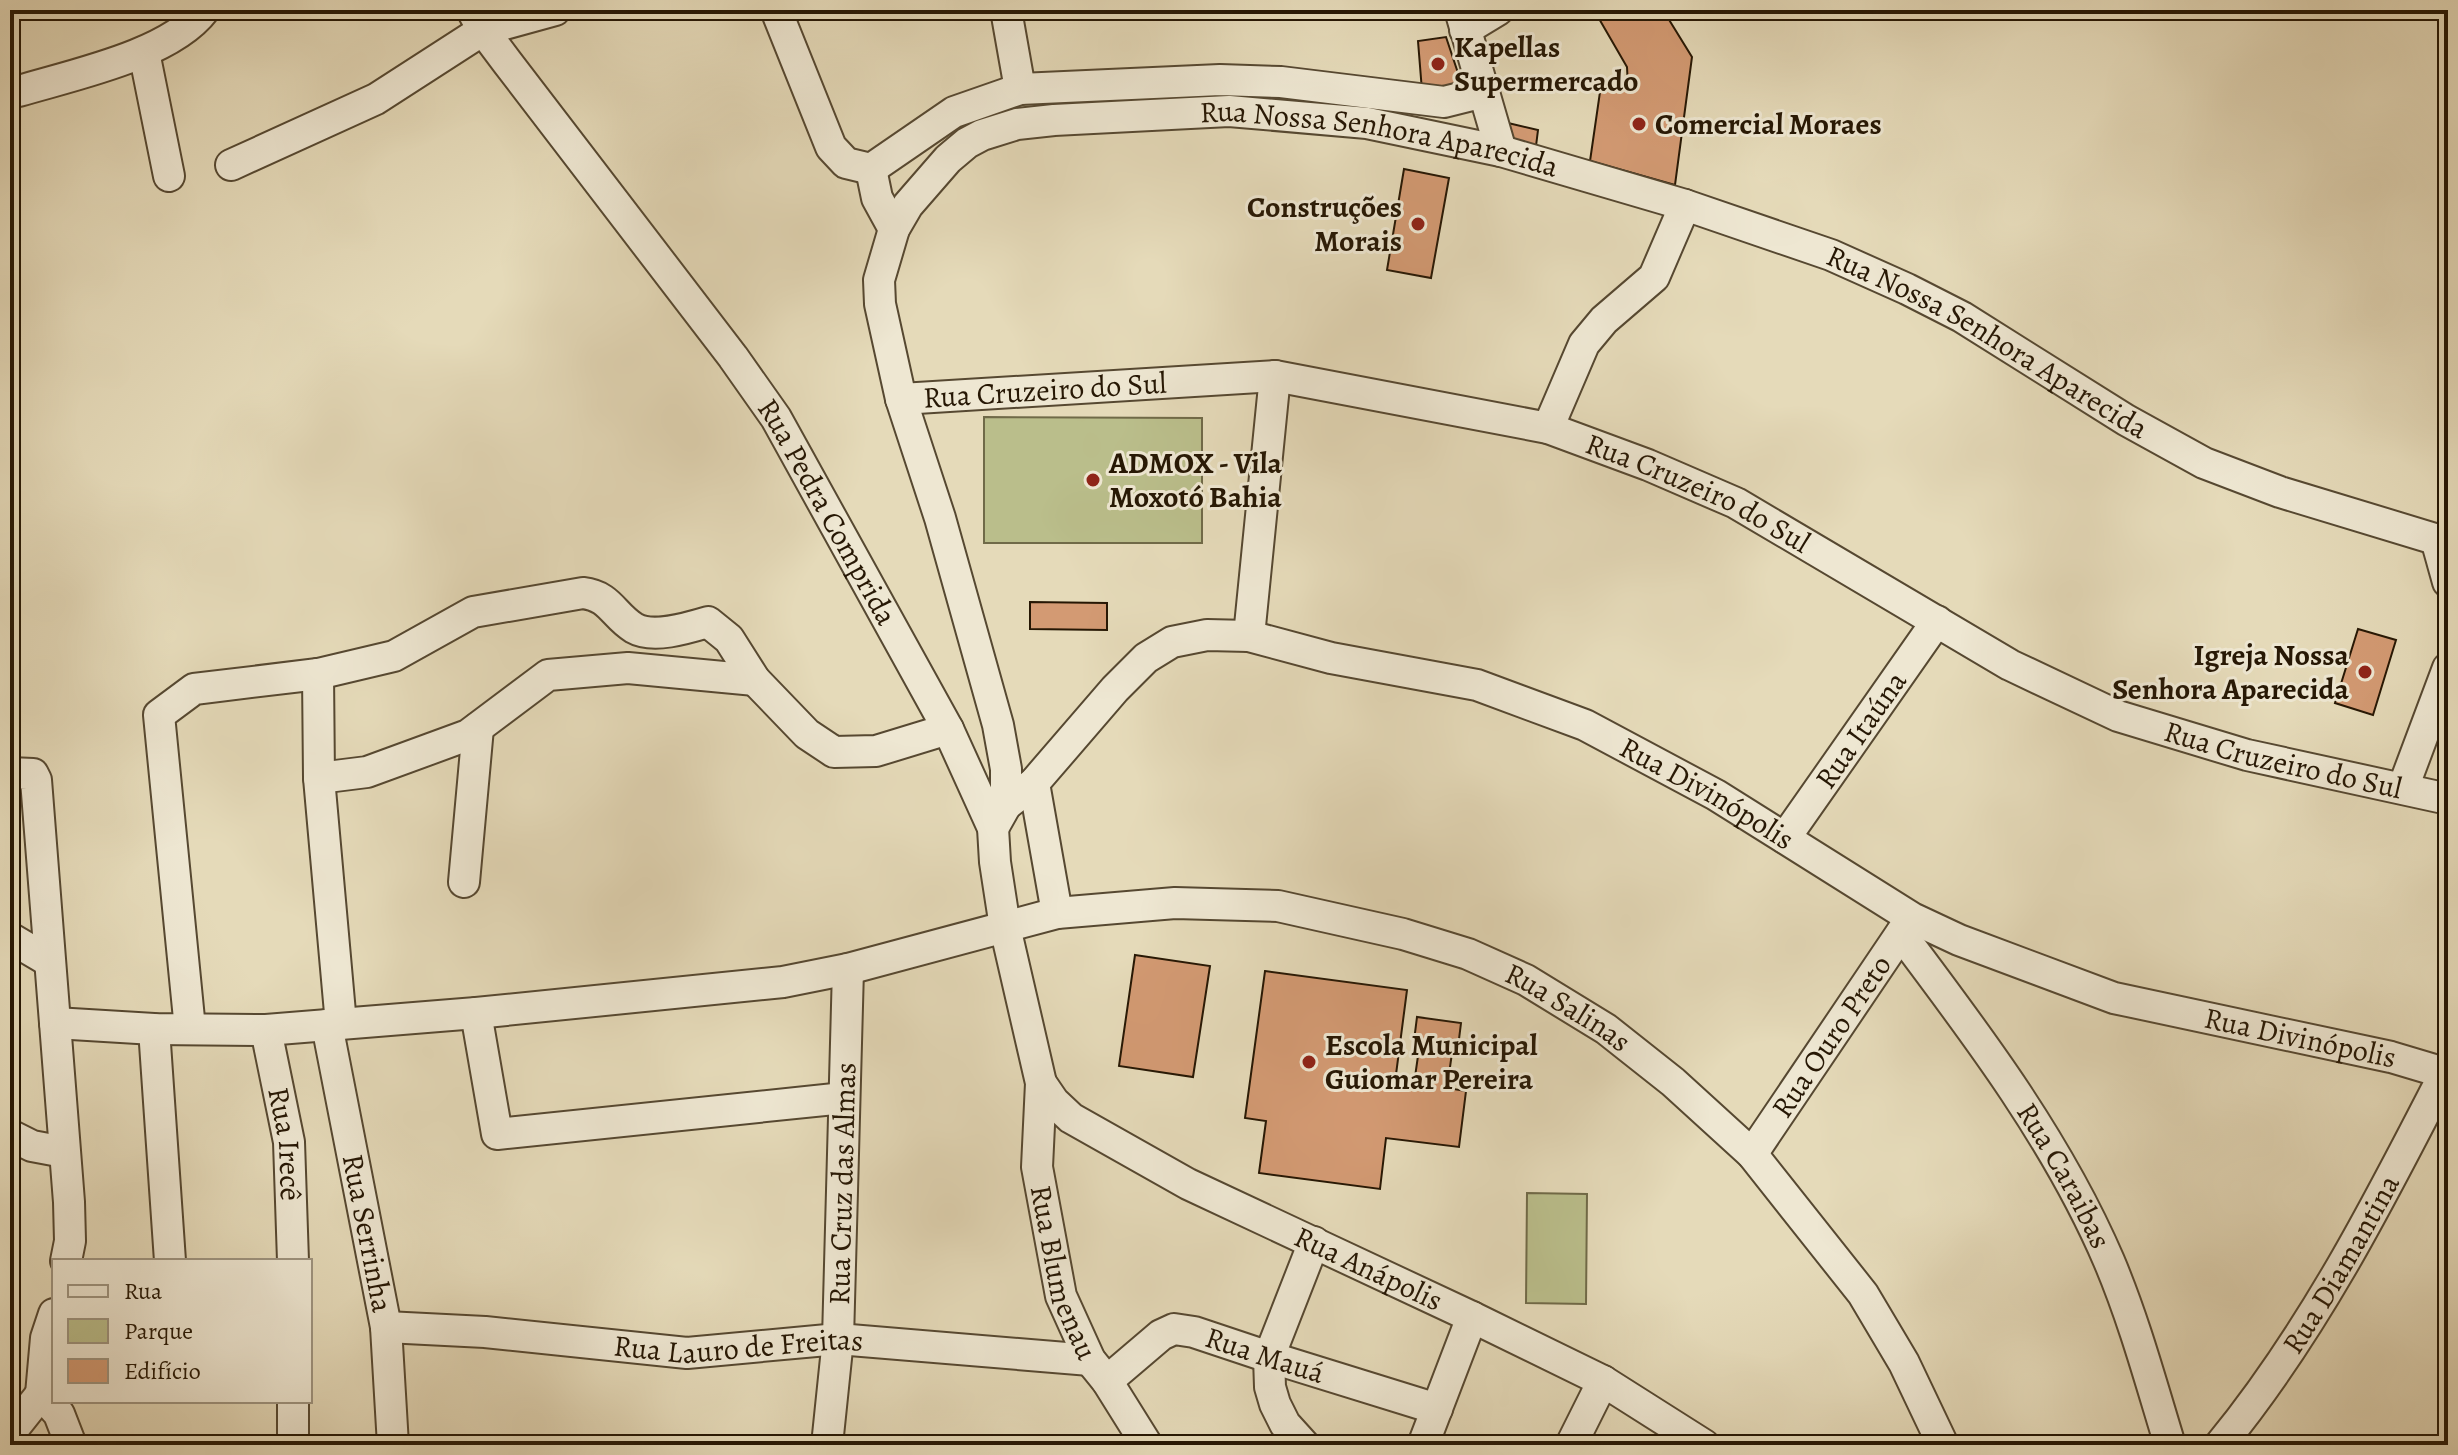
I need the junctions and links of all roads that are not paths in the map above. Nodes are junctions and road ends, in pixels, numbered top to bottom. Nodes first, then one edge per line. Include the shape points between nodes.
1 (204, 10) edge
2 (555, 10) edge
3 (776, 10) edge
4 (1006, 10) edge
5 (1498, 10) edge
6 (478, 20) edge
7 (1463, 20) edge
8 (144, 52) junction
9 (1020, 89) junction
10 (1484, 90) junction
11 (19, 91) dead end
12 (1501, 151) junction
13 (231, 165) dead end
14 (871, 169) junction
15 (169, 176) dead end
16 (1685, 205) junction
17 (894, 229) junction
18 (1275, 376) junction
19 (901, 399) junction
20 (1548, 428) junction
21 (2442, 541) edge
22 (2448, 582) edge
23 (1937, 621) junction
24 (1249, 636) junction
25 (2448, 668) edge
26 (318, 674) junction
27 (755, 680) junction
28 (478, 728) junction
29 (948, 729) junction
30 (10, 773) edge
31 (319, 778) junction
32 (1034, 783) junction
33 (2403, 788) junction
34 (2448, 799) edge
35 (999, 816) junction
36 (1785, 838) junction
37 (464, 882) dead end
38 (1057, 913) junction
39 (1907, 926) junction
40 (1005, 927) junction
41 (10, 938) edge
42 (49, 961) junction
43 (848, 969) junction
44 (476, 1013) junction
45 (55, 1023) junction
46 (334, 1024) junction
47 (154, 1029) junction
48 (190, 1029) junction
49 (266, 1030) junction
50 (2446, 1074) edge
51 (1041, 1083) junction
52 (844, 1098) junction
53 (10, 1135) edge
54 (64, 1152) junction
55 (1752, 1154) junction
56 (1314, 1242) junction
57 (66, 1259) edge
58 (170, 1259) edge
59 (293, 1259) edge
60 (1472, 1317) junction
61 (52, 1320) edge
62 (386, 1327) junction
63 (838, 1339) junction
64 (1269, 1357) junction
65 (1098, 1371) junction
66 (1603, 1381) junction
67 (41, 1394) junction
68 (293, 1403) edge
69 (1437, 1409) junction
70 (10, 1433) edge
71 (71, 1445) edge
72 (293, 1445) edge
73 (393, 1445) edge
74 (827, 1445) edge
75 (1147, 1445) edge
76 (1304, 1445) edge
77 (1423, 1445) edge
78 (1571, 1445) edge
79 (1704, 1445) edge
80 (1943, 1445) edge
81 (2170, 1445) edge
82 (2220, 1445) edge

1 - 8 street
2 - 6 street
3 - 14 street via 831,147 846,163
4 - 9 street
5 - 7 street
6 - 13 street via 376,99
6 - 29 street, Rua Pedra Comprida via 776,418
7 - 10 street
8 - 11 street
8 - 15 street
9 - 10 street, Rua Nossa Senhora Aparecida via 1220,80 1444,102
9 - 14 street, Rua Nossa Senhora Aparecida via 954,112
10 - 12 street
12 - 16 street, Rua Nossa Senhora Aparecida
12 - 17 street, Rua Nossa Senhora Aparecida via 1367,123 1229,111 1017,124 982,135 948,159
14 - 17 street via 877,198
16 - 20 street via 1654,277 1584,344
16 - 21 street, Rua Nossa Senhora Aparecida via 1831,255 1921,296 2204,463
17 - 19 street, Rua Nossa Senhora Aparecida via 879,280
18 - 19 street, Rua Cruzeiro do Sul
18 - 20 street, Rua Cruzeiro do Sul
18 - 24 street
19 - 35 street, Rua Nossa Senhora Aparecida via 998,725 1006,769
20 - 23 street, Rua Cruzeiro do Sul via 1736,503
21 - 22 street
23 - 33 street, Rua Cruzeiro do Sul via 2010,665 2118,716 2247,755
23 - 36 street, Rua Itaúna
24 - 32 street, Rua Divinópolis via 1207,635 1172,642 1146,658
24 - 36 street, Rua Divinópolis via 1331,658 1477,685 1526,702 1585,725
25 - 33 street
26 - 27 street via 394,656 473,612 583,593 598,595 636,629 672,633 708,622 729,639
26 - 31 street, Rua Serrinha
26 - 48 street via 194,689 159,715
27 - 28 street via 628,668 548,675
27 - 29 street via 807,734 834,752 876,751
28 - 31 street via 367,772
28 - 37 street
29 - 35 street, Rua Pedra Comprida
30 - 42 street via 33,774 36,780
31 - 46 street, Rua Serrinha
32 - 35 street, Rua Divinópolis
32 - 38 street
33 - 34 street, Rua Cruzeiro do Sul
35 - 40 street, Rua Pedra Comprida via 995,862
36 - 39 street, Rua Divinópolis
38 - 40 street, Rua Salinas
38 - 55 street, Rua Salinas via 1175,903 1278,906 1468,954 1526,980 1606,1029
39 - 50 street, Rua Divinópolis via 2114,998 2391,1057
39 - 55 street, Rua Ouro Preto
39 - 81 street, Rua Caraibas via 2052,1149 2113,1272
40 - 43 street, Rua Salinas
40 - 51 street, Rua Pedra Comprida
41 - 42 street
42 - 45 street
43 - 44 street, Rua Salinas via 783,982
43 - 52 street, Rua Cruz das Almas
44 - 46 street, Rua Salinas
44 - 52 street via 497,1134
45 - 47 street, Rua Salinas
45 - 54 street
46 - 49 street, Rua Salinas
46 - 62 street, Rua Serrinha
47 - 48 street, Rua Salinas
47 - 58 street
48 - 49 street, Rua Salinas
49 - 59 street, Rua Irecê via 289,1142
50 - 82 street, Rua Diamantina via 2297,1341
51 - 56 street, Rua Anápolis via 1071,1118 1188,1184
51 - 65 street, Rua Blumenau via 1037,1167 1061,1296
52 - 63 street, Rua Cruz das Almas
53 - 54 street
54 - 57 street via 70,1241
55 - 80 street, Rua Salinas via 1863,1294
56 - 60 street, Rua Anápolis
56 - 64 street
60 - 66 street, Rua Anápolis
60 - 69 street
61 - 67 street
62 - 63 street, Rua Lauro de Freitas via 687,1353
62 - 73 street, Rua Serrinha
63 - 65 street, Rua Lauro de Freitas
63 - 74 street, Rua Cruz das Almas
64 - 65 street, Rua Mauá via 1174,1329
64 - 69 street, Rua Mauá
64 - 76 street via 1275,1404
65 - 75 street, Rua Blumenau
66 - 78 street
66 - 79 street, Rua Anápolis
67 - 70 street
67 - 71 street via 59,1414
68 - 72 street
69 - 77 street

